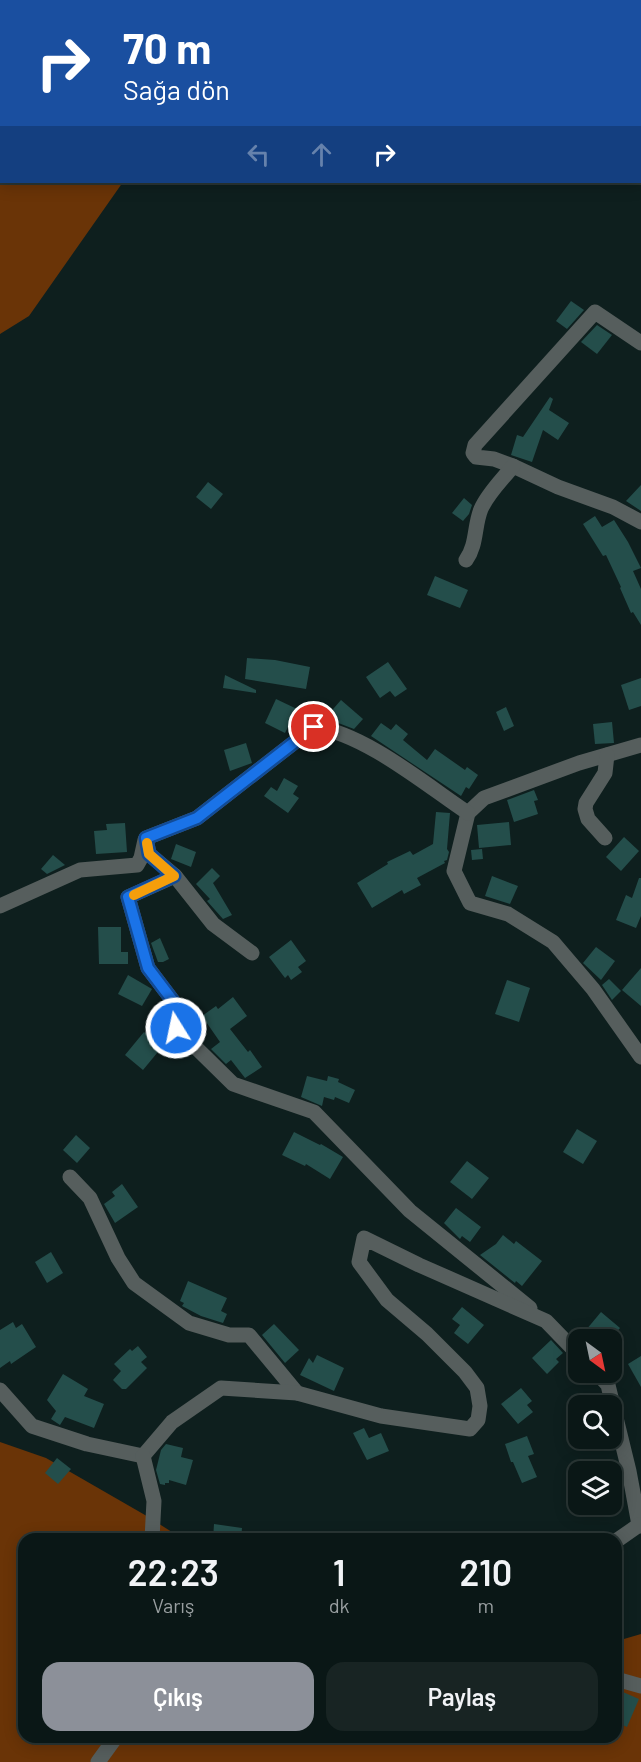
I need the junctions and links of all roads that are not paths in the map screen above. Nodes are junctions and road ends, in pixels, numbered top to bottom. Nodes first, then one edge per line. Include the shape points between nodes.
1 (641, 343) edge
2 (513, 466) junction
3 (641, 522) edge
4 (466, 560) dead end
5 (641, 745) edge
6 (607, 755) junction
7 (468, 813) junction
8 (146, 838) junction
9 (605, 838) dead end
10 (174, 876) junction
11 (0, 906) edge
12 (252, 953) dead end
13 (641, 1057) edge
14 (70, 1177) dead end
15 (546, 1321) junction
16 (568, 1344) edge
17 (606, 1383) edge
18 (0, 1390) edge
19 (297, 1393) junction
20 (143, 1456) junction
21 (640, 1526) edge
22 (152, 1533) edge
23 (622, 1537) edge
24 (622, 1681) edge
25 (641, 1686) edge
26 (112, 1743) edge
27 (98, 1762) edge

1 - 2 street via 595,312 473,449 476,457
2 - 3 street
2 - 4 street via 487,498 477,520 472,552
5 - 6 street
6 - 7 street via 484,798
6 - 9 street via 605,773 585,809 588,819
7 - 8 street via 375,750 328,729 314,727 197,818
7 - 13 street via 454,871 470,903 508,914 553,942 593,989
8 - 10 street via 149,854
8 - 11 street via 137,865 80,870
10 - 12 street via 213,924
10 - 15 street via 128,897 148,968 173,1001 176,1028 232,1083 314,1112 410,1211
14 - 19 street via 90,1198 134,1283 189,1323 229,1335 249,1335
15 - 16 street
15 - 19 street via 364,1238 359,1262 387,1300 471,1380 477,1388 478,1420 470,1429 381,1416
17 - 21 street
18 - 20 street via 32,1426 87,1444
19 - 20 street via 221,1388 172,1422
20 - 22 street via 154,1502
21 - 23 street
24 - 25 street
26 - 27 street

